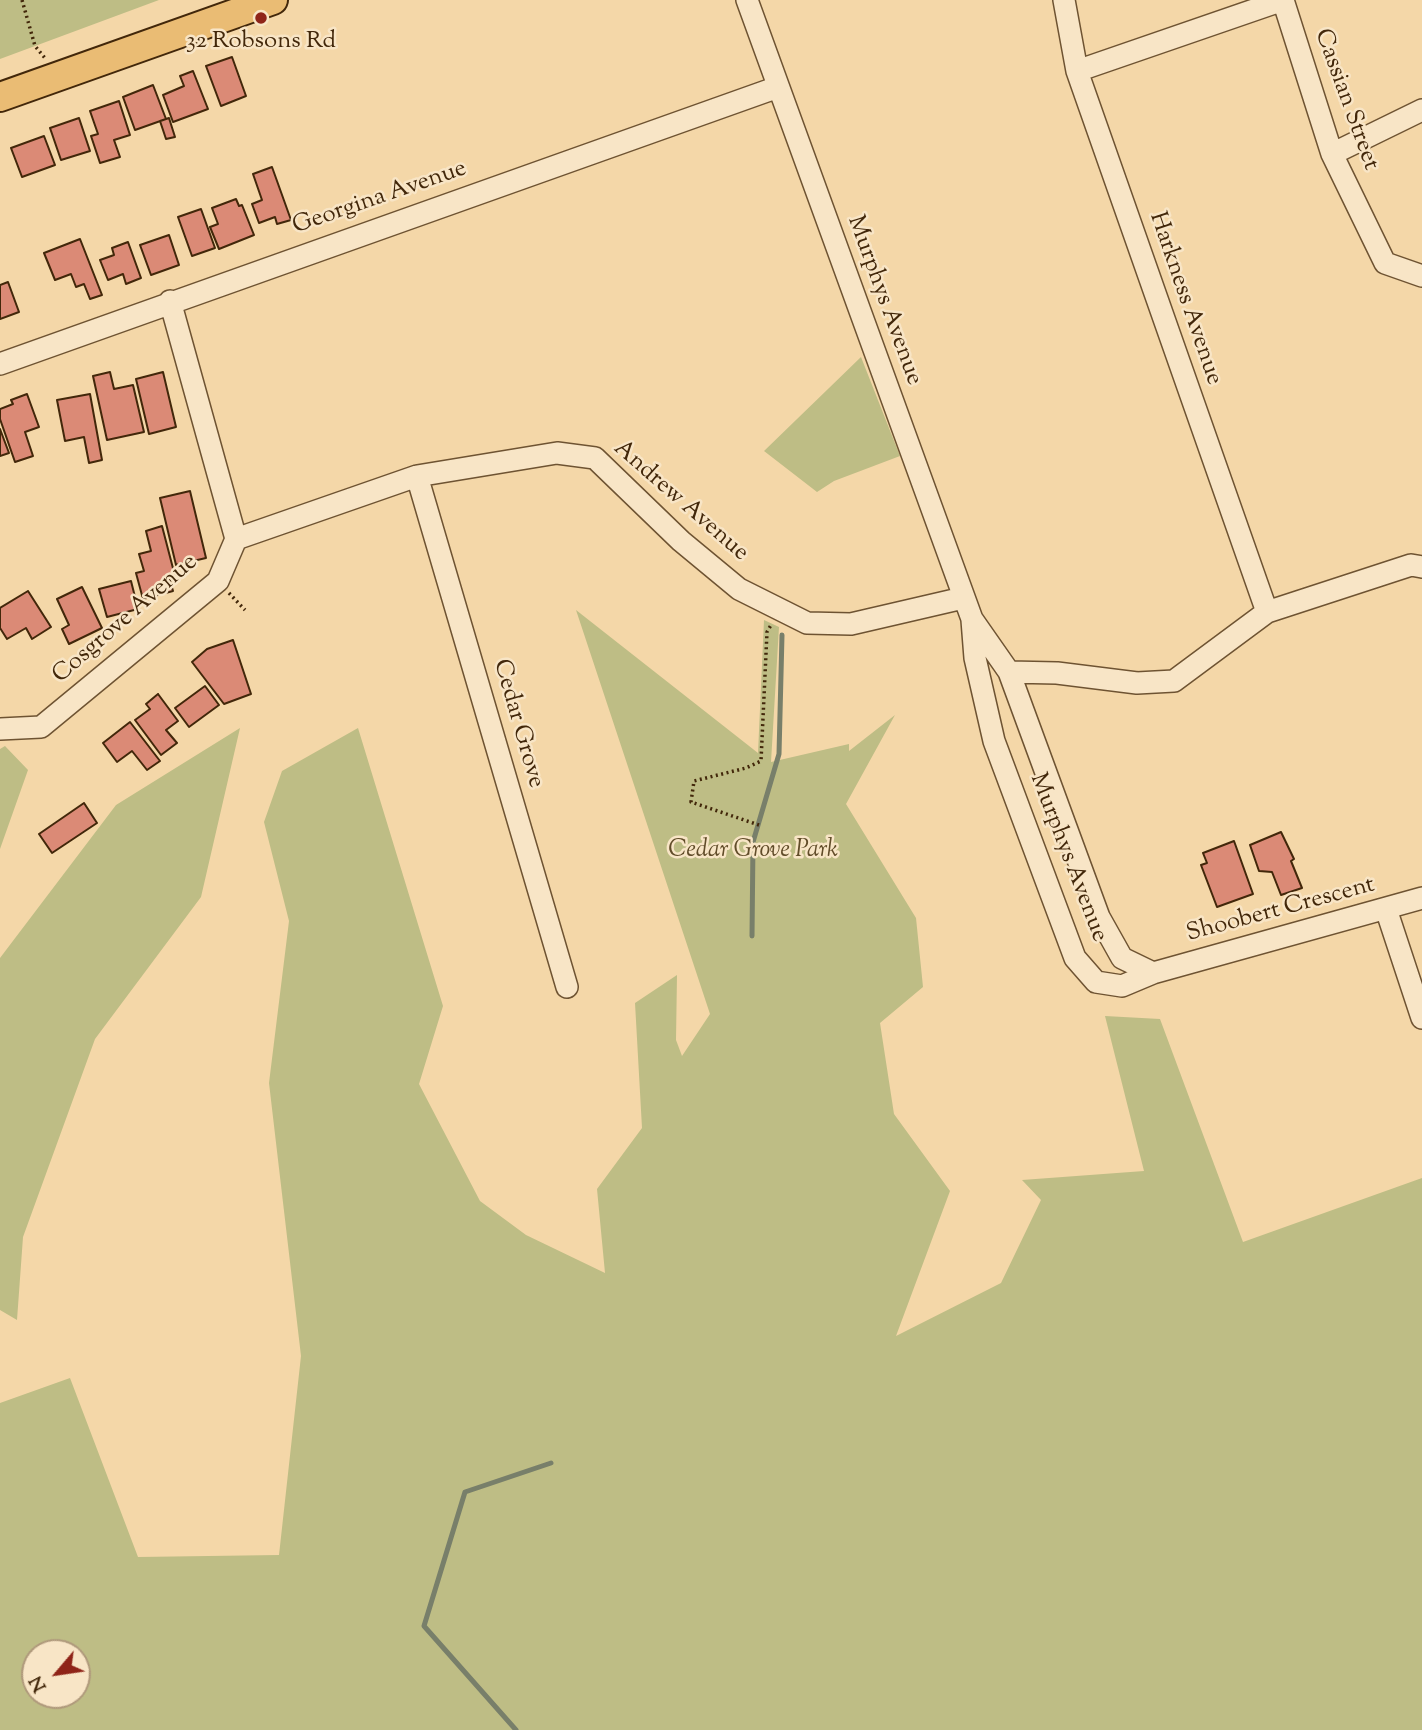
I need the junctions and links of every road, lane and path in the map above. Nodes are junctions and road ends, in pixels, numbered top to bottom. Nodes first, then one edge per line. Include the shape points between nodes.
1 (22, 0) edge
2 (273, 0) edge
3 (747, 0) edge
4 (1064, 0) edge
5 (45, 58) dead end
6 (1077, 71) junction
7 (778, 87) junction
8 (0, 97) edge
9 (1422, 110) edge
10 (1332, 154) junction
11 (1422, 276) edge
12 (170, 301) junction
13 (0, 364) edge
14 (417, 476) junction
15 (236, 540) junction
16 (1422, 568) edge
17 (963, 598) junction
18 (782, 609) junction
19 (1266, 612) junction
20 (972, 619) junction
21 (1009, 672) junction
22 (0, 729) edge
23 (759, 825) dead end
24 (1422, 898) edge
25 (1386, 909) junction
26 (1153, 973) junction
27 (567, 987) dead end
28 (1422, 1018) edge

1 - 5 path via 35,46
2 - 8 main road
3 - 7 street, Murphys Avenue
4 - 6 street, Harkness Avenue
6 - 10 street, Cassian Street via 1283,0
6 - 19 street, Harkness Avenue
7 - 12 street, Georgina Avenue
7 - 17 street, Murphys Avenue
9 - 10 street
10 - 11 street, Cassian Street via 1385,263
12 - 13 street, Georgina Avenue
12 - 15 street
14 - 15 street, Andrew Avenue
14 - 18 street, Andrew Avenue via 557,453 595,458 681,541 739,589
14 - 27 street, Cedar Grove
15 - 22 street, Cosgrove Avenue via 218,581 41,727
16 - 19 street via 1411,565
17 - 18 street, Andrew Avenue via 851,624 807,624
17 - 20 street, Murphys Avenue
18 - 23 path via 767,632 761,761 694,781 691,802
19 - 21 street via 1174,681 1137,683
20 - 21 street, Murphys Avenue
20 - 26 street, Murphys Avenue via 975,658 995,741 1075,958 1096,982 1122,986
21 - 26 street, Murphys Avenue via 1099,917 1122,958
24 - 25 street, Shoobert Crescent
25 - 26 street, Shoobert Crescent
25 - 28 street

